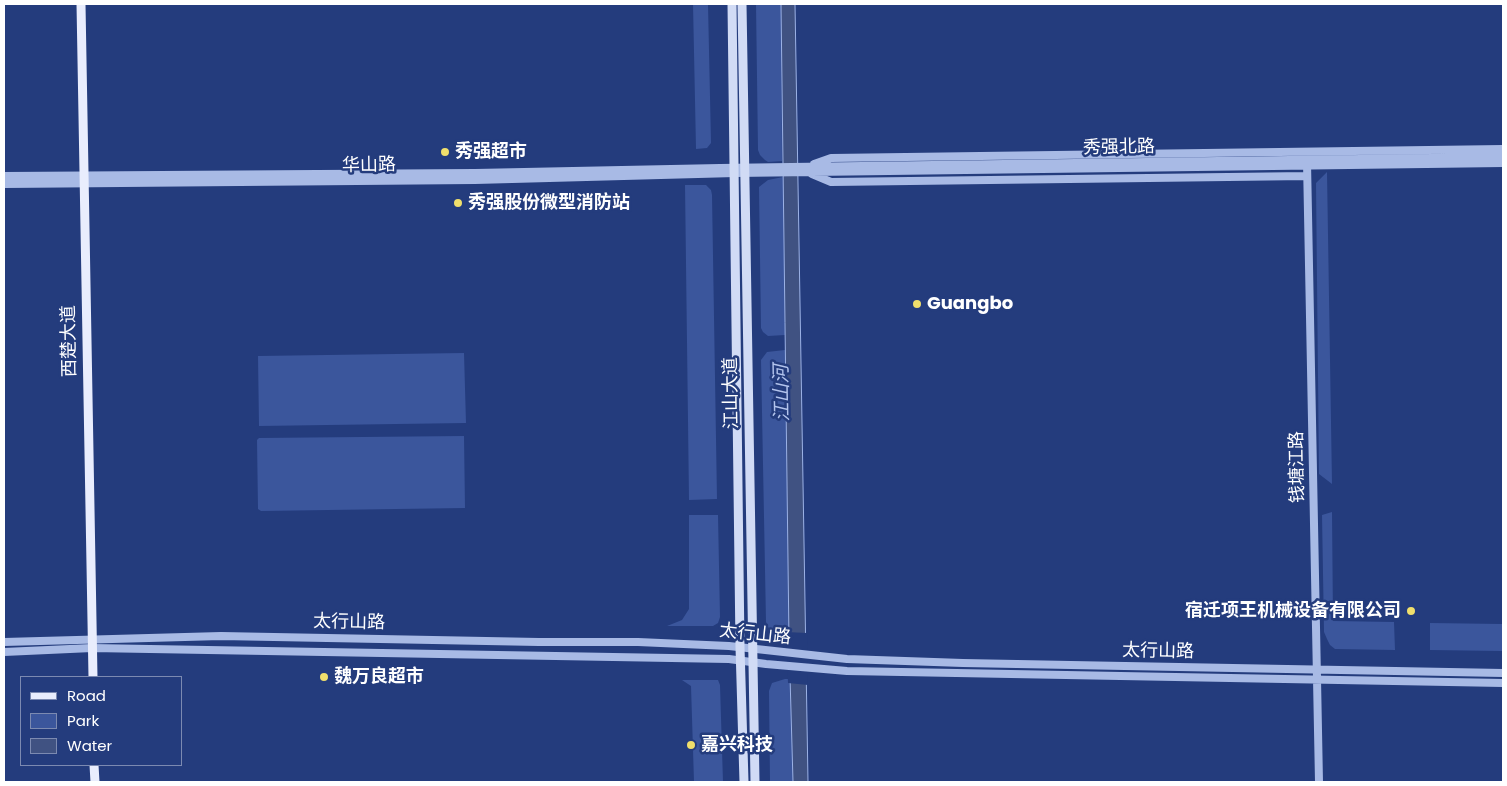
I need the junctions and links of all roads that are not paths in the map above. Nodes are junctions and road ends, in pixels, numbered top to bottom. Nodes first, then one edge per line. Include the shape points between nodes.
1 (81, 4) edge
2 (732, 4) edge
3 (742, 4) edge
4 (1503, 149) edge
5 (1307, 152) junction
6 (1503, 157) edge
7 (1503, 163) edge
8 (1307, 164) junction
9 (735, 170) junction
10 (745, 170) junction
11 (806, 170) junction
12 (4, 176) edge
13 (1307, 176) junction
14 (83, 179) junction
15 (4, 184) edge
16 (4, 642) edge
17 (92, 643) junction
18 (740, 647) junction
19 (752, 648) junction
20 (4, 652) edge
21 (741, 660) junction
22 (752, 662) junction
23 (1317, 670) junction
24 (1503, 673) edge
25 (93, 676) edge
26 (1317, 679) junction
27 (1503, 682) edge
28 (94, 766) edge
29 (95, 782) edge
30 (744, 782) edge
31 (755, 782) edge
32 (1319, 782) edge

1 - 14 main road, 西楚大道
2 - 9 main road, 江山大道
3 - 10 main road, 江山大道
4 - 5 street
5 - 8 street, 钱塘江路
5 - 11 street via 830,158
6 - 8 street, 秀强北路
7 - 8 street, 秀强北路
8 - 11 street, 秀强北路
8 - 13 street, 钱塘江路
9 - 10 street, 秀强北路
9 - 14 street, 华山路 via 475,180
9 - 18 main road, 江山大道
10 - 11 street, 秀强北路
10 - 19 main road, 江山大道
11 - 13 street via 831,182
12 - 14 street, 华山路
13 - 23 street, 钱塘江路
14 - 15 street, 华山路
14 - 17 main road, 西楚大道
16 - 17 street, 太行山路
17 - 18 street, 太行山路 via 221,636 638,642
17 - 20 street, 太行山路
17 - 21 street, 太行山路
17 - 25 main road, 西楚大道
18 - 19 street, 太行山路
18 - 21 main road, 江山大道
19 - 22 main road, 江山大道
19 - 23 street, 太行山路 via 847,659
21 - 22 street, 太行山路
21 - 30 main road, 江山大道
22 - 26 street, 太行山路 via 856,671
22 - 31 main road, 江山大道
23 - 24 street, 太行山路
23 - 26 street, 钱塘江路
26 - 27 street, 太行山路
26 - 32 street, 钱塘江路
28 - 29 main road

